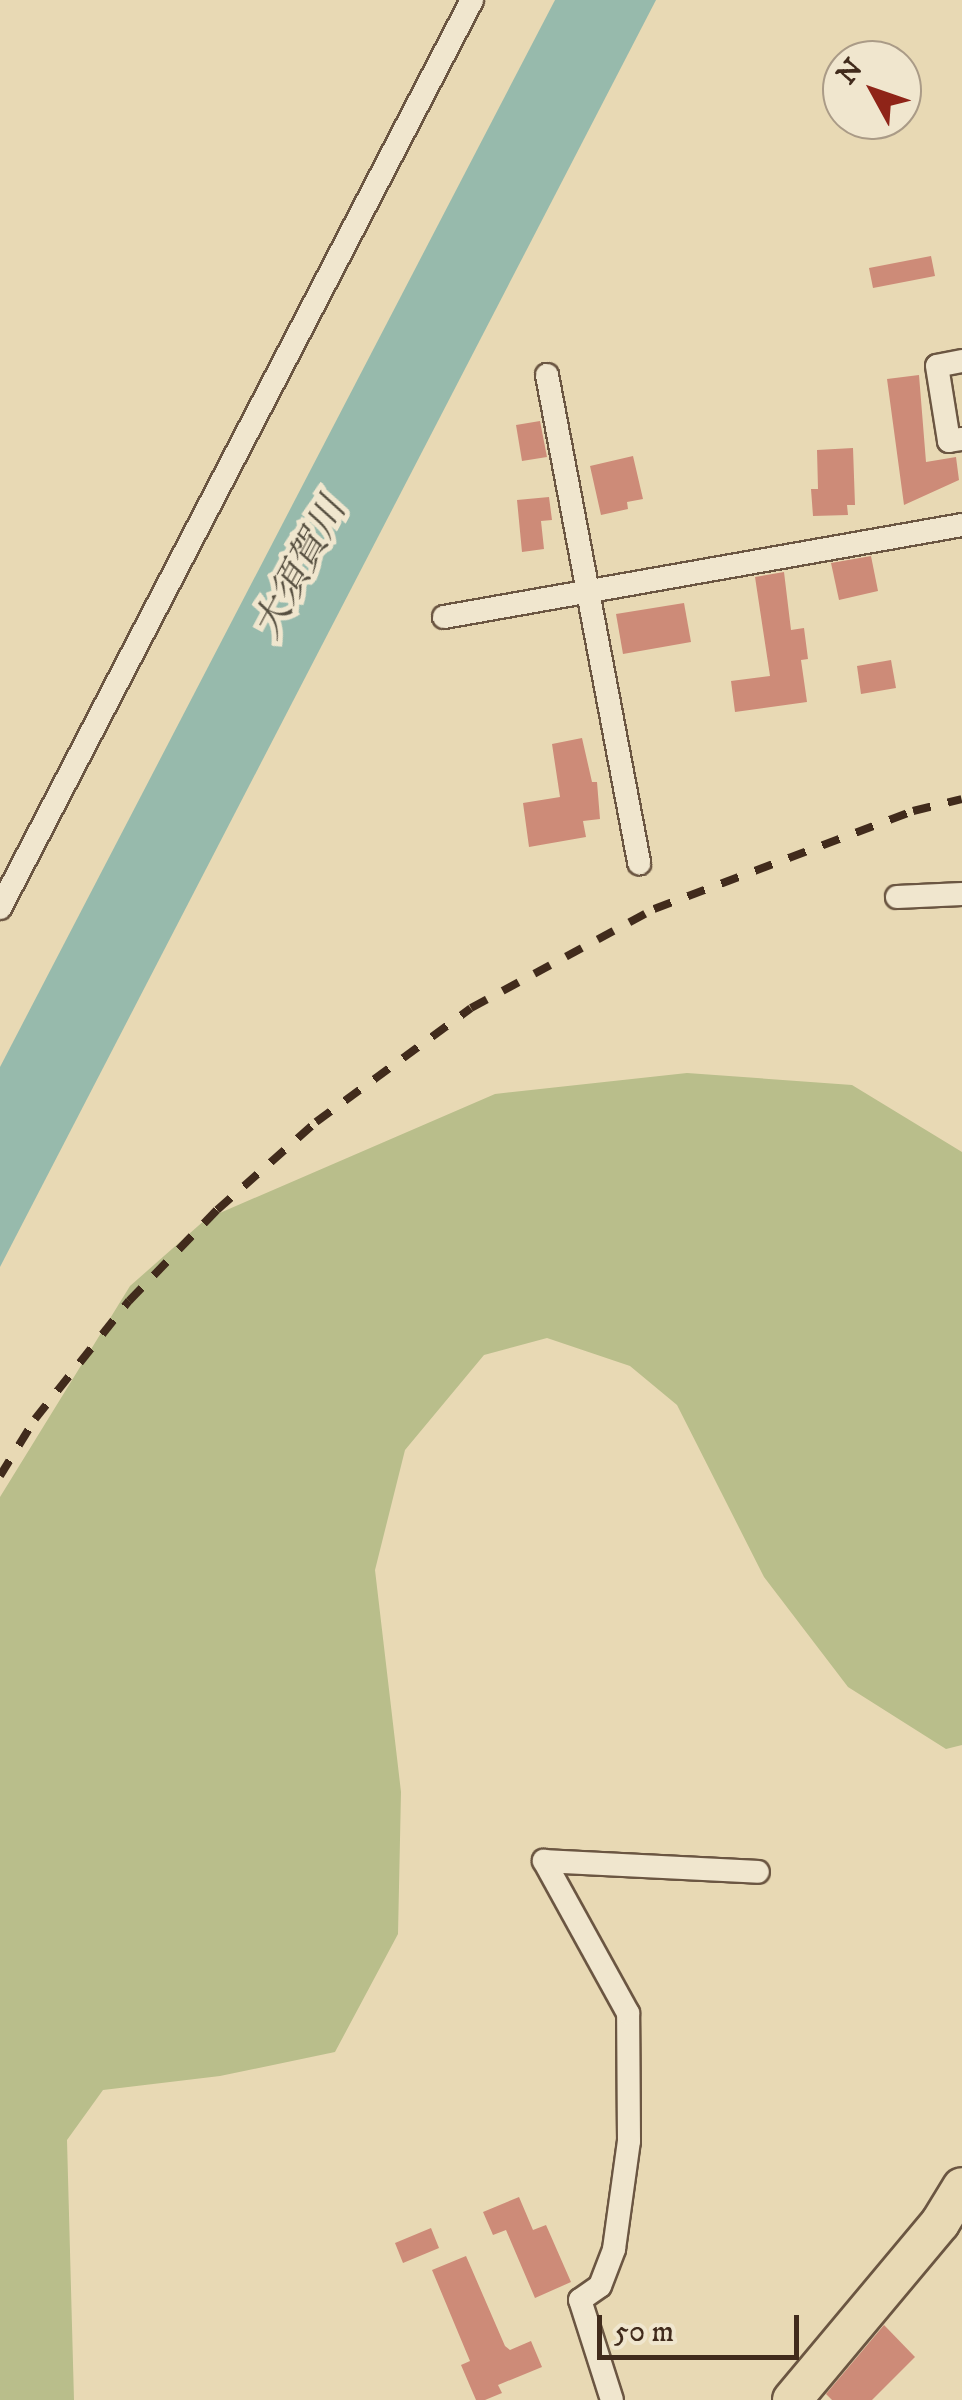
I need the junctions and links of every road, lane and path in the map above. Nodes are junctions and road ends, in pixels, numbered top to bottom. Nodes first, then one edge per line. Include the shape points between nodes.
1 (472, 0) edge
2 (962, 361) edge
3 (547, 375) dead end
4 (962, 439) edge
5 (962, 525) edge
6 (588, 592) junction
7 (444, 616) dead end
8 (639, 863) dead end
9 (962, 894) edge
10 (898, 897) dead end
11 (0, 908) edge
12 (758, 1872) dead end
13 (962, 2187) edge
14 (612, 2400) edge
15 (792, 2400) edge

1 - 11 street
2 - 4 street via 938,366 949,441
3 - 6 street
5 - 6 street
6 - 7 street
6 - 8 street
9 - 10 street
12 - 14 street via 544,1861 628,2013 629,2142 614,2249 600,2286 580,2300
13 - 15 highway

